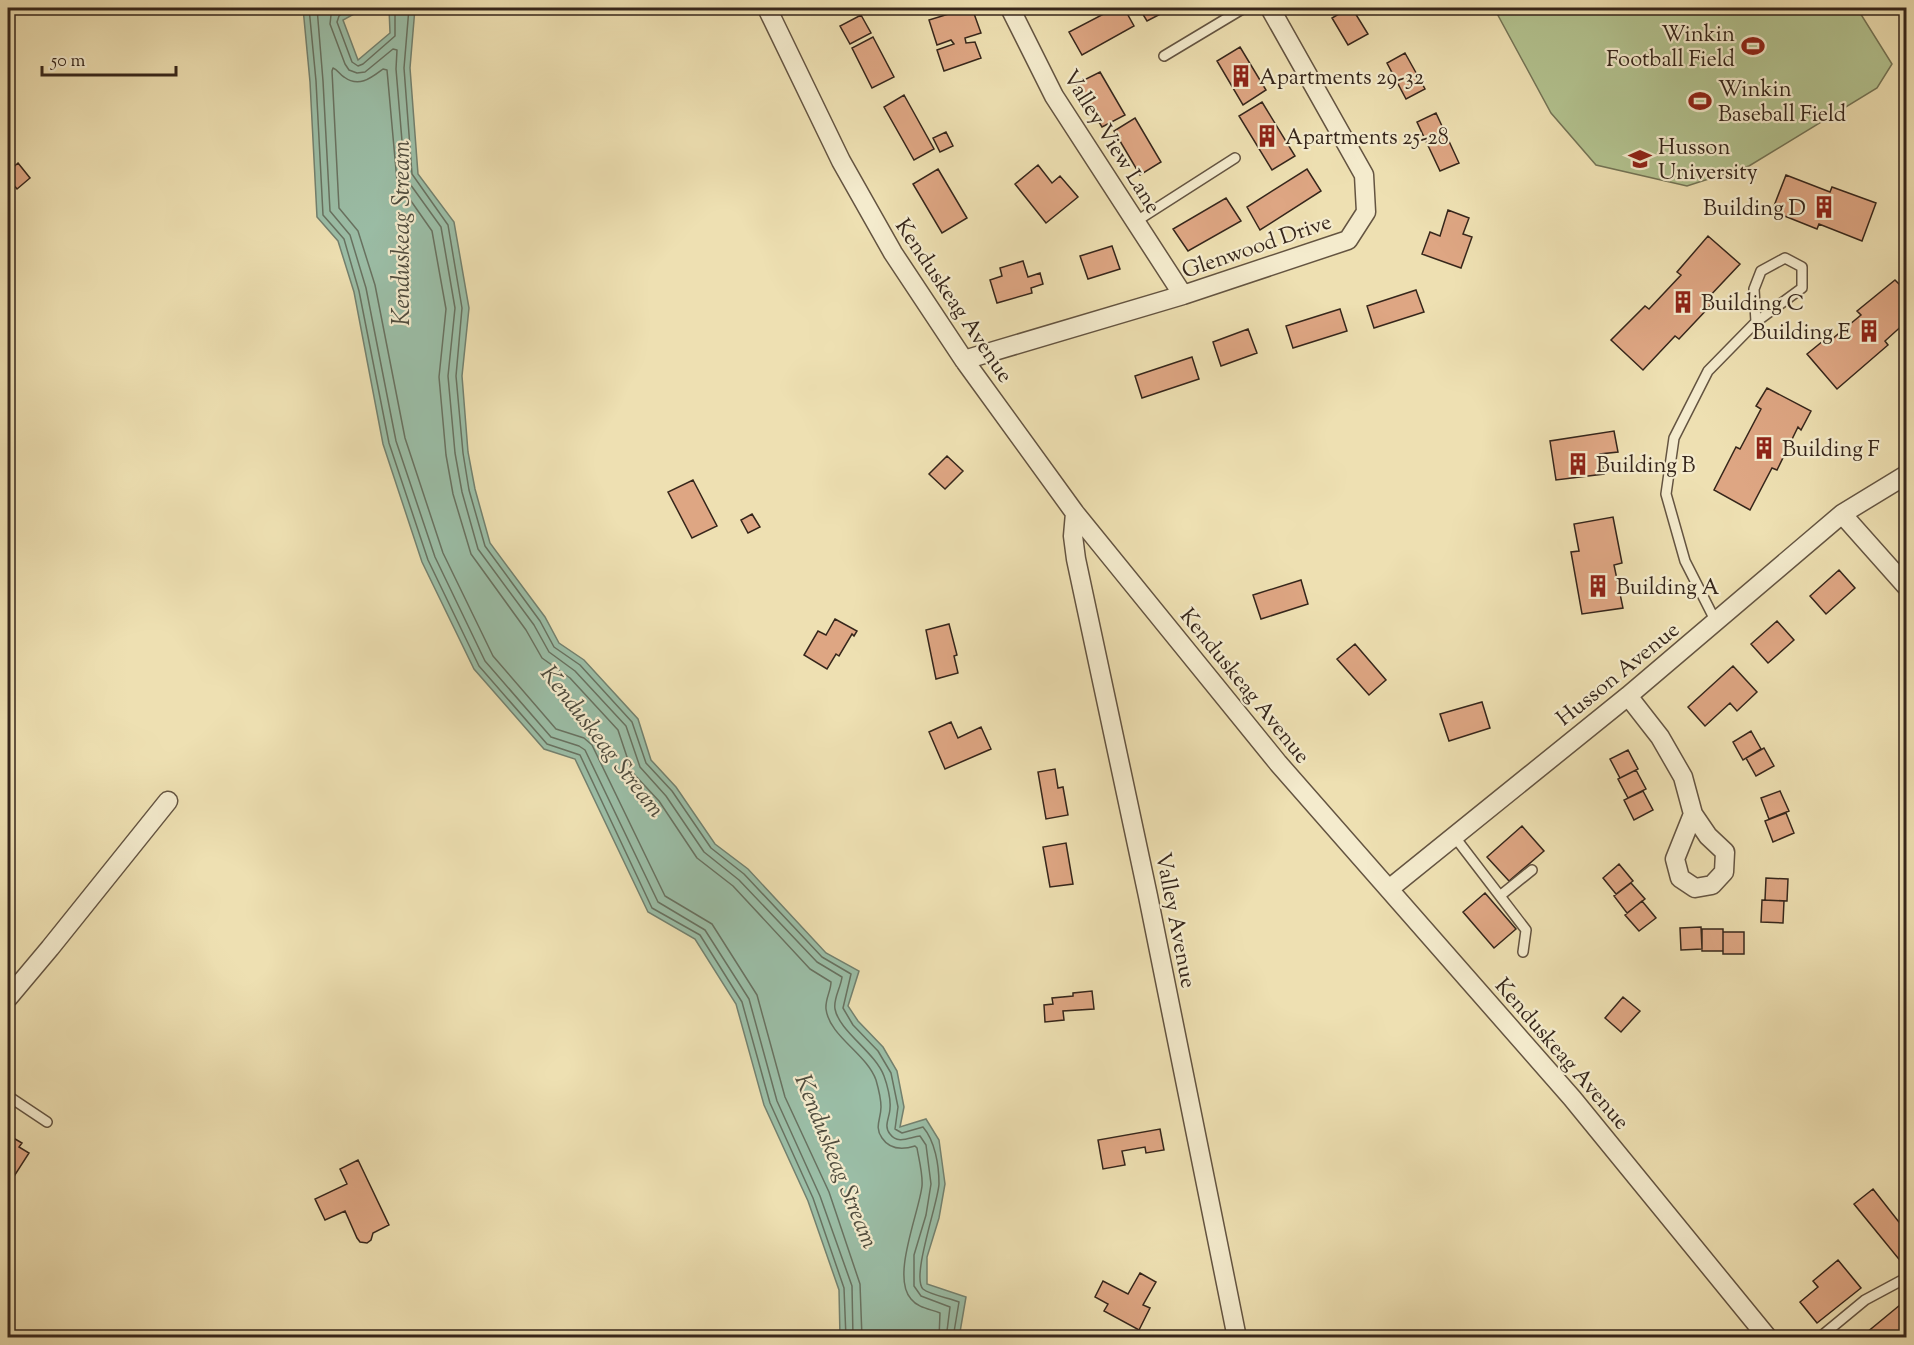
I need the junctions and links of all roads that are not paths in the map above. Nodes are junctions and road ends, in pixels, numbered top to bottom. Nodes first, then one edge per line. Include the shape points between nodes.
1 (767, 8) edge
2 (1010, 8) edge
3 (1244, 8) edge
4 (1270, 8) edge
5 (1164, 56) dead end
6 (1235, 158) dead end
7 (1135, 222) junction
8 (1183, 295) junction
9 (1756, 322) junction
10 (964, 360) junction
11 (1906, 474) edge
12 (1075, 513) junction
13 (1842, 514) junction
14 (1906, 586) edge
15 (1716, 622) junction
16 (1628, 696) junction
17 (168, 801) dead end
18 (1694, 814) dead end
19 (1454, 836) junction
20 (1532, 870) dead end
21 (1389, 889) junction
22 (1501, 895) junction
23 (1523, 952) dead end
24 (8, 998) edge
25 (8, 1096) edge
26 (47, 1122) dead end
27 (1906, 1278) edge
28 (1237, 1338) edge
29 (1768, 1338) edge
30 (1820, 1338) edge

1 - 10 street, Kenduskeag Avenue via 860,197
2 - 7 street, Valley View Lane via 1054,96
3 - 5 lane
4 - 8 street, Glenwood Drive via 1364,175 1366,212 1348,240
6 - 7 lane
7 - 8 street, Valley View Lane
8 - 10 street, Glenwood Drive
9 - 9 lane via 1802,288 1802,267 1785,258 1761,271 1754,289
9 - 15 lane via 1708,371 1674,438 1666,494 1685,561
10 - 12 street, Kenduskeag Avenue
11 - 13 street, Husson Avenue
12 - 21 street, Kenduskeag Avenue via 1271,754
12 - 28 street, Valley Avenue via 1076,559
13 - 14 street
13 - 15 street, Husson Avenue
15 - 16 street, Husson Avenue
16 - 18 street via 1660,737 1683,777
16 - 19 street, Husson Avenue
17 - 24 street
19 - 21 street, Husson Avenue
19 - 22 lane
20 - 22 lane
21 - 29 street, Kenduskeag Avenue via 1572,1098
22 - 23 lane via 1526,930
25 - 26 lane
27 - 30 lane via 1865,1300

